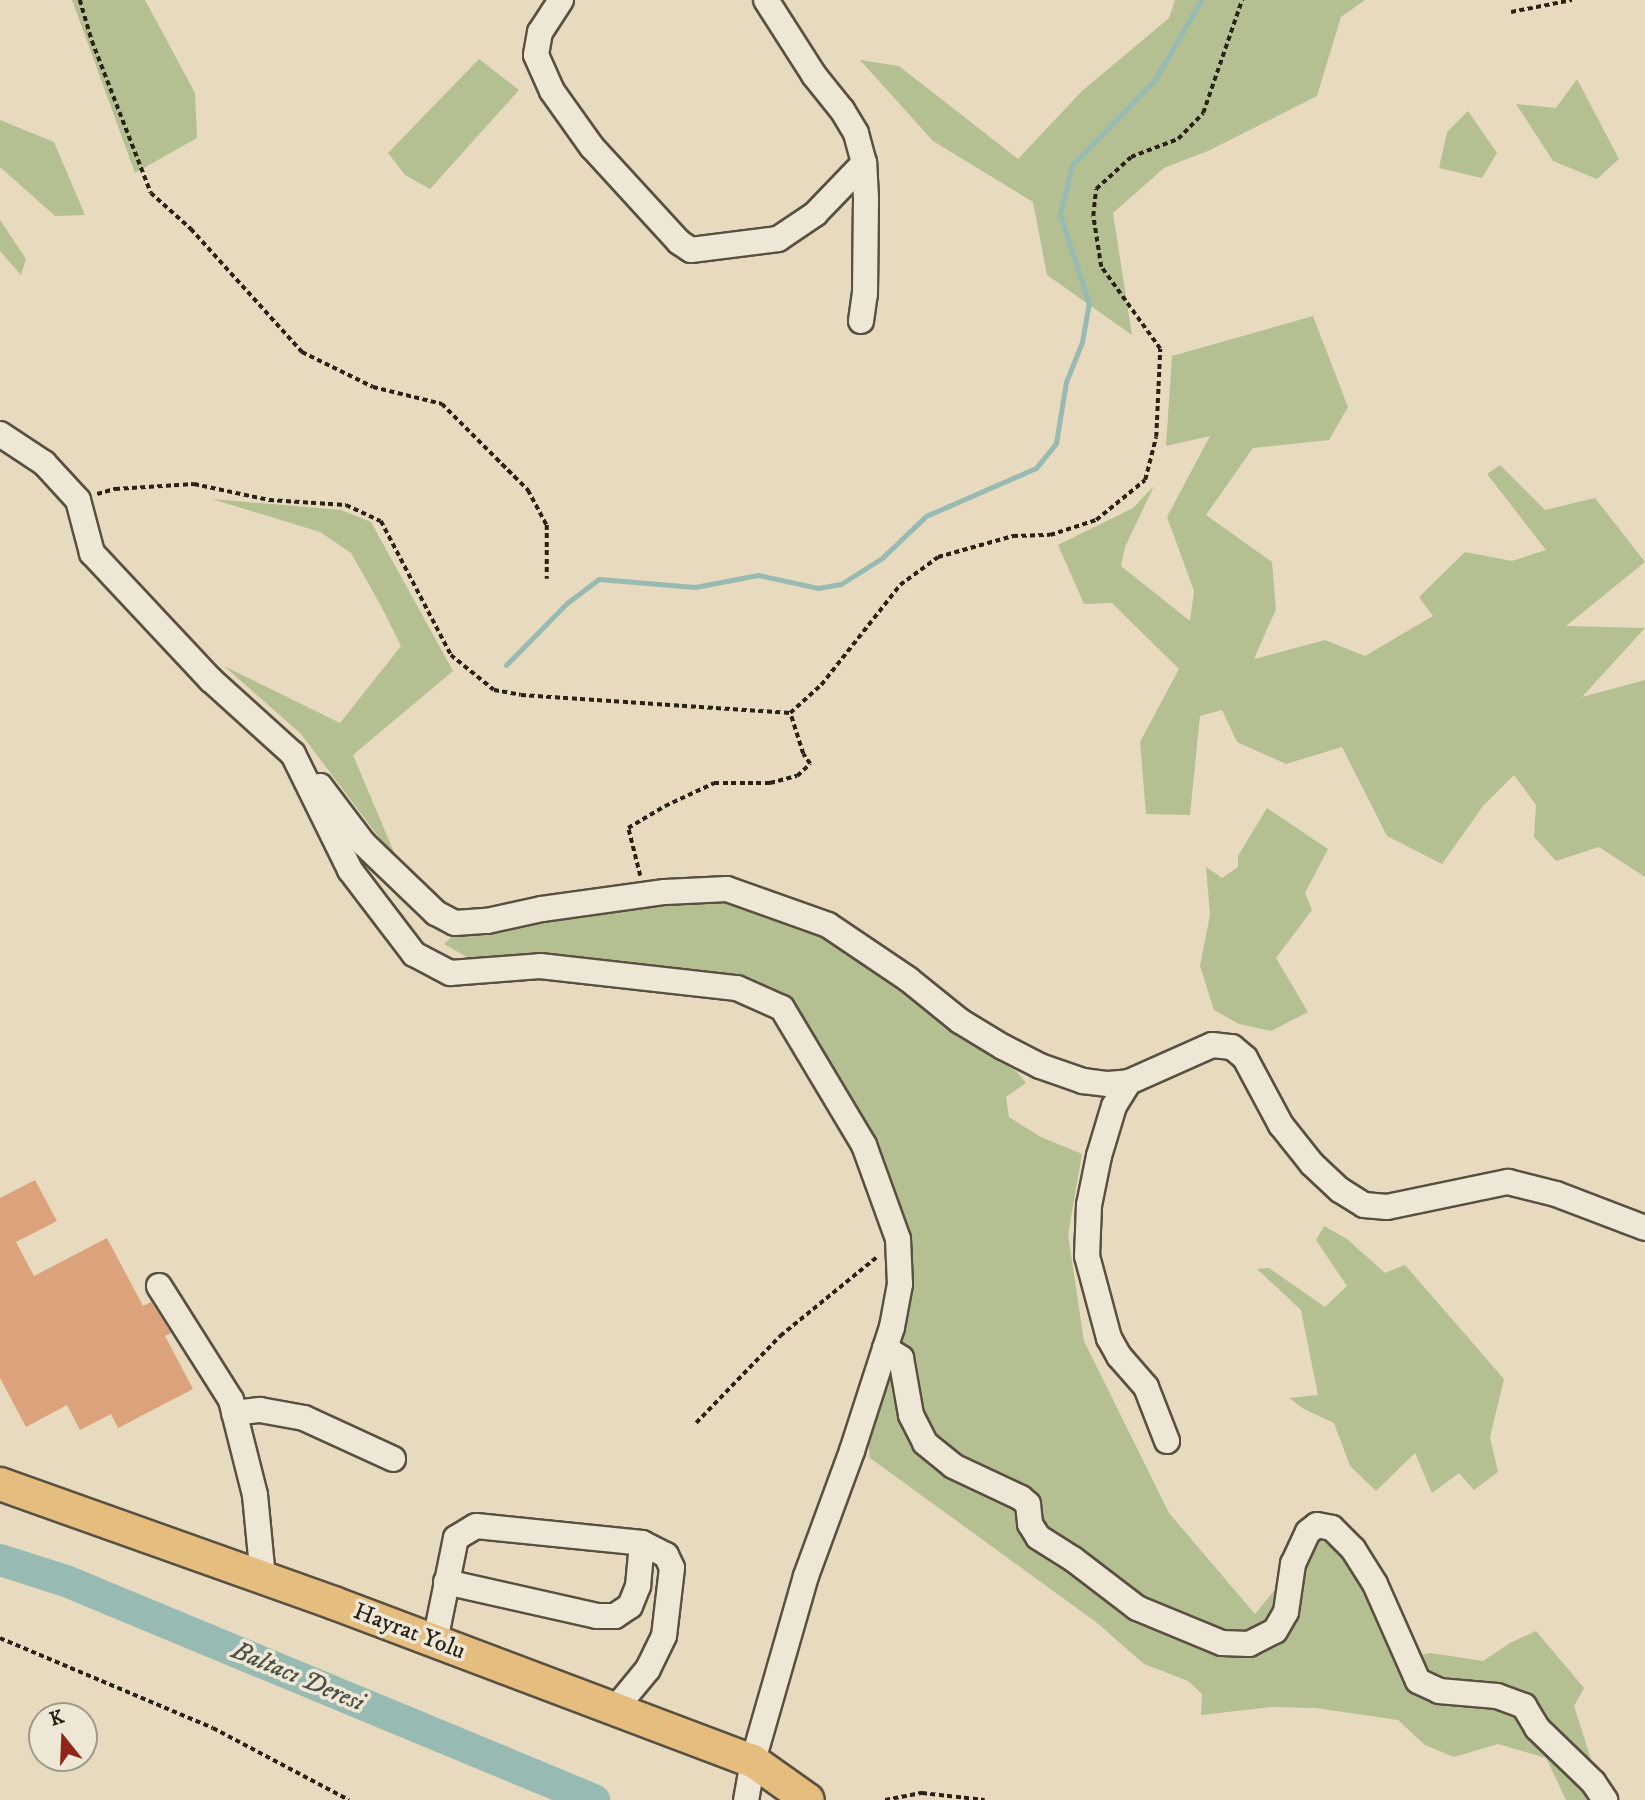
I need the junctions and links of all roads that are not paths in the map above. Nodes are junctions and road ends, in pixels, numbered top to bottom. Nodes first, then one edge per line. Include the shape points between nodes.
1 (766, 0) edge
2 (555, 1) edge
3 (864, 163) junction
4 (861, 321) dead end
5 (0, 434) edge
6 (293, 754) junction
7 (1129, 1082) junction
8 (1645, 1228) edge
9 (159, 1286) dead end
10 (885, 1348) junction
11 (234, 1413) junction
12 (1167, 1441) dead end
13 (393, 1460) dead end
14 (0, 1484) edge
15 (642, 1543) junction
16 (262, 1578) junction
17 (446, 1582) junction
18 (435, 1641) junction
19 (615, 1709) junction
20 (753, 1761) junction
21 (746, 1800) edge
22 (808, 1800) edge
23 (1605, 1800) edge

1 - 3 street via 849,121
2 - 3 street via 540,32 536,55 552,91 592,147 691,250 778,239 815,215
3 - 4 street
5 - 6 street via 44,463 78,500 92,554 211,680
6 - 7 street via 365,844 436,913 455,923 645,895 727,889 828,925 960,1021 1040,1066 1083,1081
6 - 10 street via 350,870 414,954 450,973 540,966 645,976 737,988 782,1008 863,1145 898,1239 900,1284
7 - 8 street via 1212,1045 1233,1047 1245,1058 1281,1125 1311,1164 1364,1205 1387,1207 1508,1182 1556,1194
7 - 12 street via 1114,1106 1098,1156 1089,1205 1087,1256 1110,1338 1146,1387
9 - 11 street via 231,1400
10 - 20 street via 806,1577
10 - 23 street via 901,1358 911,1415 925,1443 953,1466 1028,1504 1030,1524 1038,1537 1137,1608 1222,1643 1249,1644 1275,1630 1286,1612 1293,1564 1308,1532 1317,1525 1332,1528 1353,1549 1376,1584 1418,1681 1439,1691 1497,1696 1524,1706 1537,1728 1593,1782
11 - 13 street via 260,1410 304,1418
11 - 16 street via 255,1495
14 - 16 main road, Hayrat Yolu
15 - 17 street via 476,1526 456,1538
15 - 17 street via 638,1586 630,1606 615,1616 597,1616
15 - 19 street via 666,1555 672,1567 664,1636 648,1669
16 - 18 main road, Hayrat Yolu
17 - 18 street
18 - 19 main road, Hayrat Yolu
19 - 20 main road, Hayrat Yolu
20 - 21 street
20 - 22 main road, Hayrat Yolu

